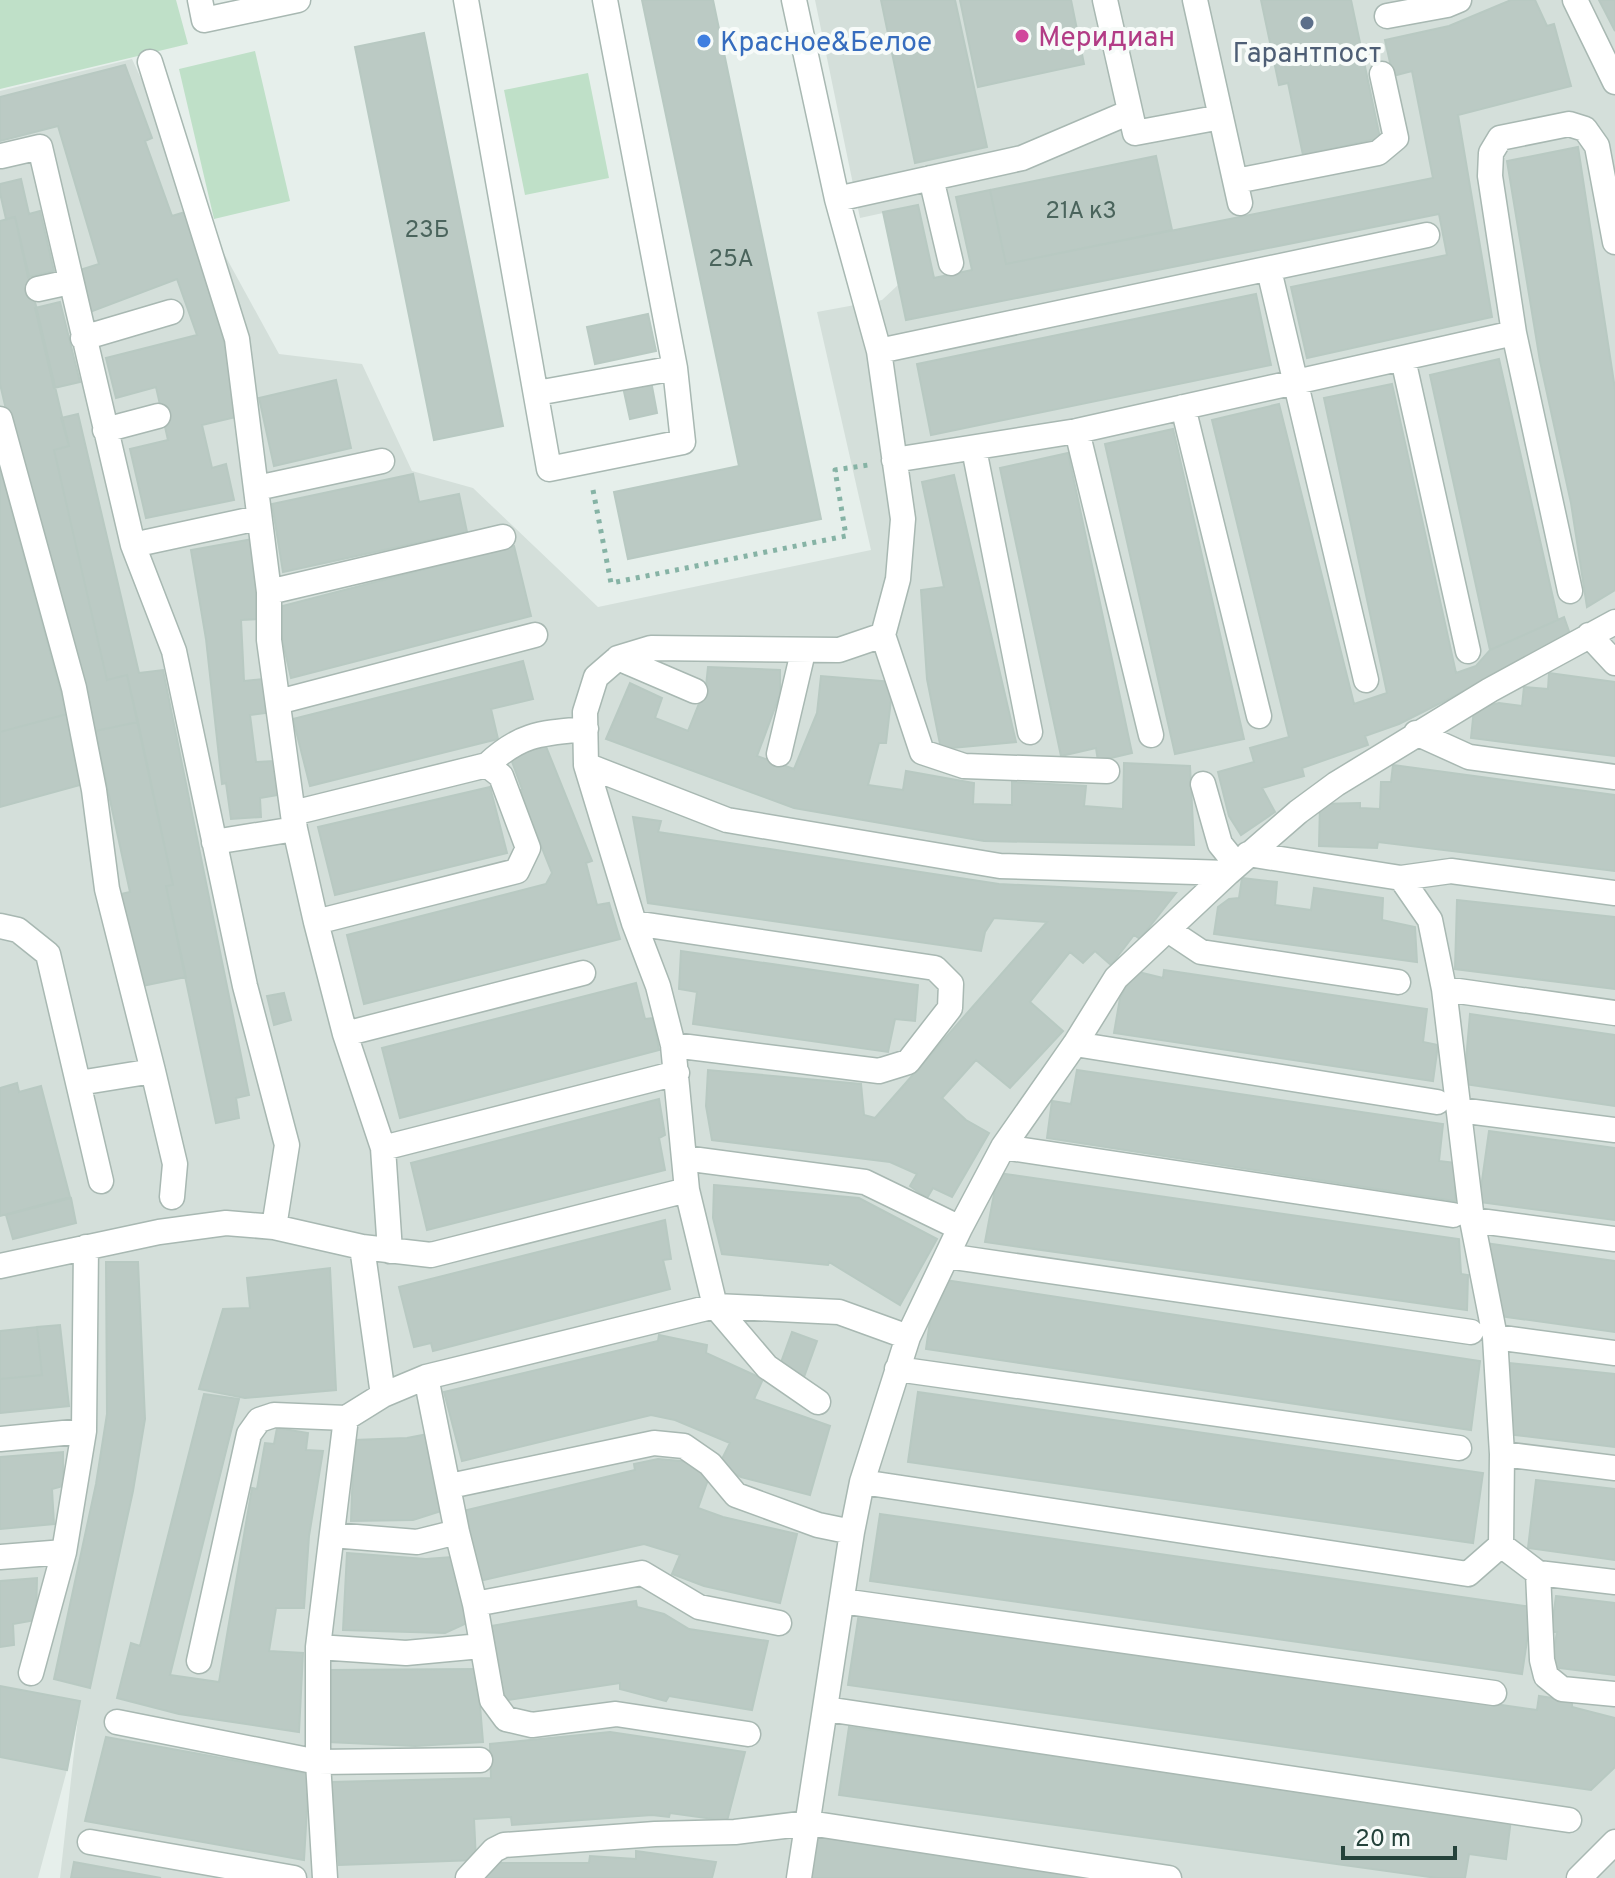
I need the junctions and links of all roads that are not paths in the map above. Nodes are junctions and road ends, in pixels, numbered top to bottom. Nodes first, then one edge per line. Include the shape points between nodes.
1 (200, 0) edge
2 (298, 0) edge
3 (466, 0) edge
4 (605, 0) edge
5 (794, 0) edge
6 (1105, 0) edge
7 (1195, 0) edge
8 (1459, 0) edge
9 (1575, 0) edge
10 (1387, 16) dead end
11 (150, 62) dead end
12 (1382, 74) dead end
13 (1615, 82) edge
14 (1130, 112) junction
15 (1221, 117) junction
16 (1, 156) edge
17 (931, 178) junction
18 (837, 199) junction
19 (1427, 235) dead end
20 (1615, 242) edge
21 (951, 263) dead end
22 (1269, 270) junction
23 (70, 282) junction
24 (38, 289) dead end
25 (171, 312) dead end
26 (1514, 333) junction
27 (83, 338) junction
28 (879, 351) junction
29 (1403, 359) junction
30 (675, 368) junction
31 (1295, 384) junction
32 (537, 393) junction
33 (1183, 407) junction
34 (158, 416) dead end
35 (0, 419) edge
36 (105, 430) junction
37 (1077, 431) junction
38 (974, 449) junction
39 (894, 460) junction
40 (382, 461) dead end
41 (257, 488) junction
42 (258, 518) junction
43 (503, 537) dead end
44 (133, 545) junction
45 (1570, 591) dead end
46 (269, 592) junction
47 (1615, 622) edge
48 (535, 635) dead end
49 (883, 635) junction
50 (1589, 635) junction
51 (1468, 651) dead end
52 (803, 652) junction
53 (618, 658) junction
54 (1615, 663) edge
55 (1366, 680) dead end
56 (695, 691) dead end
57 (278, 702) junction
58 (1259, 716) dead end
59 (586, 729) junction
60 (1030, 732) dead end
61 (1416, 733) junction
62 (1151, 735) dead end
63 (779, 754) dead end
64 (487, 765) junction
65 (586, 765) junction
66 (1107, 771) dead end
67 (1615, 777) edge
68 (1203, 784) dead end
69 (294, 821) junction
70 (214, 842) junction
71 (1238, 864) junction
72 (1401, 878) junction
73 (1615, 893) edge
74 (316, 922) junction
75 (634, 923) junction
76 (0, 926) edge
77 (1168, 930) junction
78 (583, 973) dead end
79 (1398, 982) dead end
80 (1444, 989) junction
81 (1615, 1013) edge
82 (345, 1034) junction
83 (1075, 1044) junction
84 (673, 1045) junction
85 (153, 1071) junction
86 (677, 1073) junction
87 (79, 1083) junction
88 (1448, 1106) junction
89 (1615, 1130) edge
90 (1003, 1147) junction
91 (383, 1148) junction
92 (684, 1158) junction
93 (101, 1181) dead end
94 (687, 1190) junction
95 (172, 1197) dead end
96 (1462, 1217) junction
97 (274, 1227) junction
98 (960, 1228) junction
99 (1615, 1239) edge
100 (86, 1247) junction
101 (362, 1247) junction
102 (390, 1251) junction
103 (947, 1256) junction
104 (0, 1266) edge
105 (715, 1306) junction
106 (1483, 1335) junction
107 (908, 1337) junction
108 (1615, 1353) edge
109 (897, 1369) junction
110 (426, 1377) junction
111 (383, 1395) junction
112 (818, 1402) dead end
113 (346, 1418) junction
114 (84, 1431) junction
115 (0, 1439) edge
116 (1459, 1448) dead end
117 (1502, 1454) junction
118 (1615, 1468) edge
119 (862, 1482) junction
120 (450, 1486) junction
121 (457, 1532) junction
122 (852, 1532) junction
123 (332, 1535) junction
124 (1501, 1545) junction
125 (64, 1552) junction
126 (0, 1557) edge
127 (1538, 1573) junction
128 (1615, 1582) edge
129 (842, 1601) junction
130 (475, 1604) junction
131 (779, 1623) dead end
132 (481, 1646) junction
133 (318, 1647) junction
134 (199, 1661) dead end
135 (31, 1673) dead end
136 (1494, 1693) dead end
137 (1615, 1694) edge
138 (826, 1709) junction
139 (117, 1722) dead end
140 (748, 1734) dead end
141 (480, 1760) dead end
142 (318, 1762) junction
143 (1569, 1820) dead end
144 (809, 1823) junction
145 (90, 1842) dead end
146 (1615, 1842) edge
147 (294, 1878) edge
148 (325, 1878) edge
149 (468, 1878) edge
150 (799, 1878) edge
151 (1169, 1878) edge
152 (1579, 1878) edge

1 - 2 lane via 204,20
3 - 32 lane
4 - 30 lane
5 - 18 lane
6 - 14 lane
7 - 15 lane
8 - 10 lane
9 - 13 lane
11 - 41 lane via 237,339
12 - 15 lane via 1396,138 1378,153 1238,192
14 - 15 lane via 1135,133
14 - 17 lane via 1022,158
16 - 23 lane via 40,147
17 - 18 lane
17 - 21 lane
18 - 28 lane
19 - 22 lane
20 - 26 lane via 1597,146 1585,129 1569,124 1500,138 1491,153 1490,176
22 - 28 lane
22 - 31 lane
23 - 24 lane
23 - 27 lane
25 - 27 lane
26 - 29 lane
26 - 45 lane
27 - 36 lane
28 - 39 lane
29 - 31 lane
29 - 51 lane
30 - 32 lane
30 - 32 lane via 683,442 549,469
31 - 33 lane
31 - 55 lane
33 - 37 lane
33 - 58 lane
34 - 36 lane
35 - 85 lane via 74,688 107,889
36 - 44 lane
37 - 38 lane
37 - 62 lane
38 - 39 lane
38 - 60 lane
39 - 49 lane via 903,519 898,579
40 - 41 lane
41 - 42 lane
42 - 44 lane
42 - 46 lane
43 - 46 lane
44 - 70 lane via 174,651
46 - 57 lane
47 - 50 lane
48 - 57 lane
49 - 52 lane via 839,650
49 - 66 lane via 922,752 964,766
50 - 54 lane
50 - 61 lane
52 - 53 lane via 651,648
52 - 63 lane
53 - 56 lane
53 - 59 lane via 596,677 585,712
57 - 69 lane
59 - 64 lane via 545,733 508,746
59 - 65 lane
61 - 67 lane via 1469,757
61 - 71 lane via 1336,784
64 - 69 lane
64 - 74 lane via 501,776 528,848 517,871
65 - 71 lane via 727,820 985,863
65 - 75 lane
68 - 71 lane via 1220,844
69 - 70 lane
69 - 74 lane
70 - 97 lane via 287,1145
71 - 72 lane
71 - 77 lane
72 - 73 lane via 1451,871
72 - 80 lane via 1430,920
74 - 82 lane
75 - 84 lane
75 - 84 lane via 935,968 951,984 950,1008 908,1062 879,1071
76 - 87 lane via 18,930 48,954
77 - 79 lane via 1201,952
77 - 83 lane via 1116,978
78 - 82 lane
80 - 81 lane
80 - 88 lane
82 - 91 lane
83 - 88 lane
83 - 90 lane
84 - 86 lane
85 - 87 lane
85 - 95 lane via 175,1164
86 - 91 lane
86 - 92 lane
87 - 93 lane
88 - 89 lane
88 - 96 lane
90 - 96 lane
90 - 98 lane
91 - 102 lane
92 - 94 lane
92 - 98 lane via 865,1182
94 - 102 lane via 431,1255
94 - 105 lane
96 - 99 lane
96 - 106 lane via 1480,1274
97 - 100 lane via 226,1223
97 - 101 lane
98 - 103 lane
100 - 104 lane
100 - 114 lane
101 - 102 lane
101 - 111 lane
103 - 106 lane
103 - 107 lane
105 - 107 lane via 839,1312
105 - 110 lane
105 - 112 lane via 767,1367
106 - 108 lane
106 - 117 lane
107 - 109 lane
109 - 116 lane
109 - 119 lane
110 - 111 lane
110 - 120 lane
111 - 113 lane
113 - 123 lane
113 - 134 lane via 274,1415 259,1420 249,1434
114 - 115 lane
114 - 125 lane
117 - 118 lane
117 - 124 lane
119 - 122 lane
119 - 124 lane via 1468,1574
120 - 121 lane
120 - 122 lane via 654,1443 684,1446 710,1464 736,1495
121 - 123 lane via 417,1542
121 - 130 lane
122 - 129 lane
123 - 133 lane
124 - 127 lane
125 - 126 lane
125 - 135 lane
127 - 128 lane
127 - 137 lane via 1546,1676 1562,1689
129 - 136 lane
129 - 138 lane
130 - 131 lane via 642,1573 699,1607
130 - 132 lane
132 - 133 lane via 406,1653
132 - 140 lane via 492,1700 506,1719 532,1725 616,1714
133 - 142 lane
138 - 143 lane
138 - 144 lane
139 - 142 lane
141 - 142 lane
142 - 148 lane
144 - 149 lane via 504,1845
144 - 150 lane
144 - 151 lane
145 - 147 lane
146 - 152 lane

